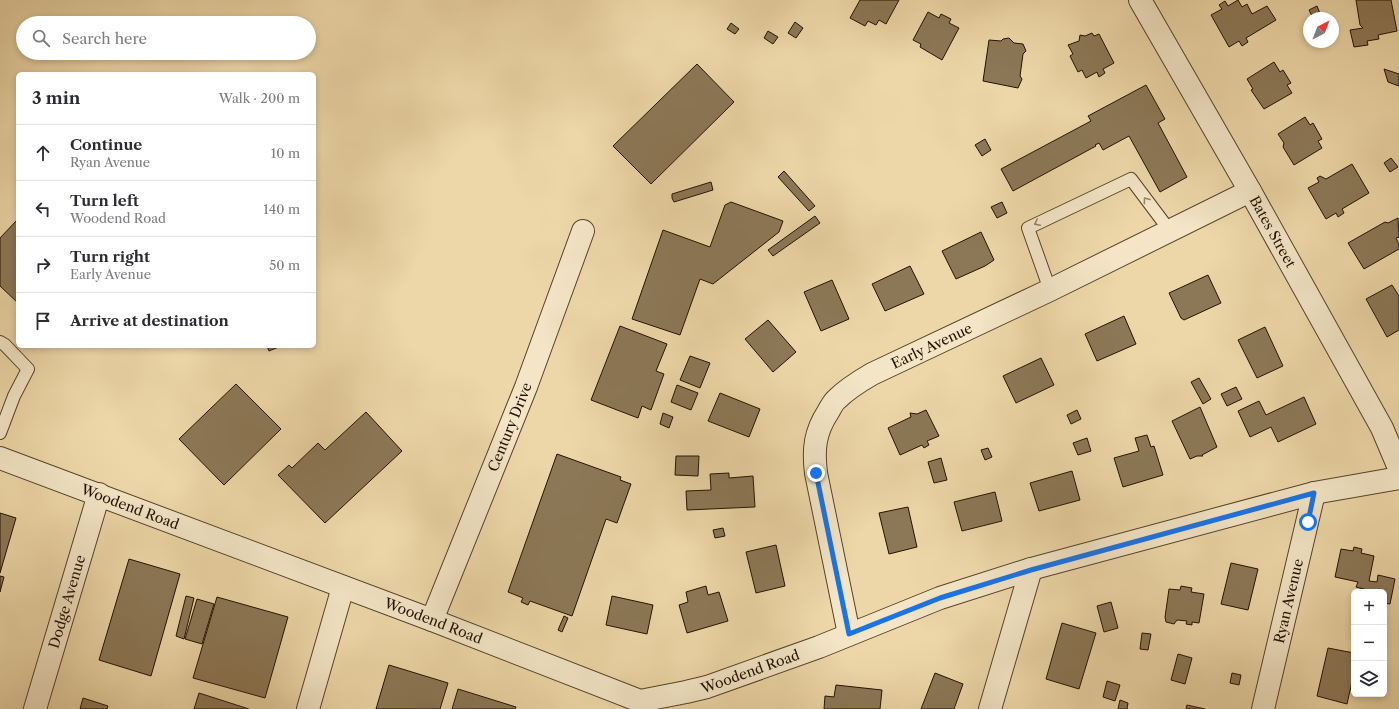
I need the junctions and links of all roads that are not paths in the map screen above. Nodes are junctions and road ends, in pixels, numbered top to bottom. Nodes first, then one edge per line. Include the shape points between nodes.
1 (1140, 0) edge
2 (1250, 191) junction
3 (583, 231) dead end
4 (1170, 231) junction
5 (1050, 290) junction
6 (0, 342) edge
7 (0, 433) edge
8 (0, 458) edge
9 (1399, 468) edge
10 (1399, 478) edge
11 (1314, 493) junction
12 (99, 494) junction
13 (1031, 570) junction
14 (343, 587) junction
15 (432, 620) junction
16 (849, 634) junction
17 (639, 705) edge
18 (35, 709) edge
19 (308, 709) edge
20 (990, 709) edge
21 (1263, 709) edge

1 - 2 street, Bates Street
2 - 4 street, Early Avenue
2 - 9 street, Bates Street via 1382,428
3 - 15 street, Century Drive via 526,387
4 - 5 street, Early Avenue
4 -> 5 lane via 1131,179 1028,228
5 - 16 street, Early Avenue via 872,374 836,400 824,418 816,438 815,467
6 - 7 lane via 28,369 14,396
8 - 12 street, Woodend Road
10 - 11 street, Woodend Road
11 - 13 street, Woodend Road
11 - 21 street, Ryan Avenue
12 - 14 street, Woodend Road
12 - 18 street, Dodge Avenue
13 - 16 street, Woodend Road via 940,598
13 - 20 street
14 - 15 street, Woodend Road
14 - 19 street
15 - 17 street, Woodend Road
16 - 17 street, Woodend Road via 707,687

